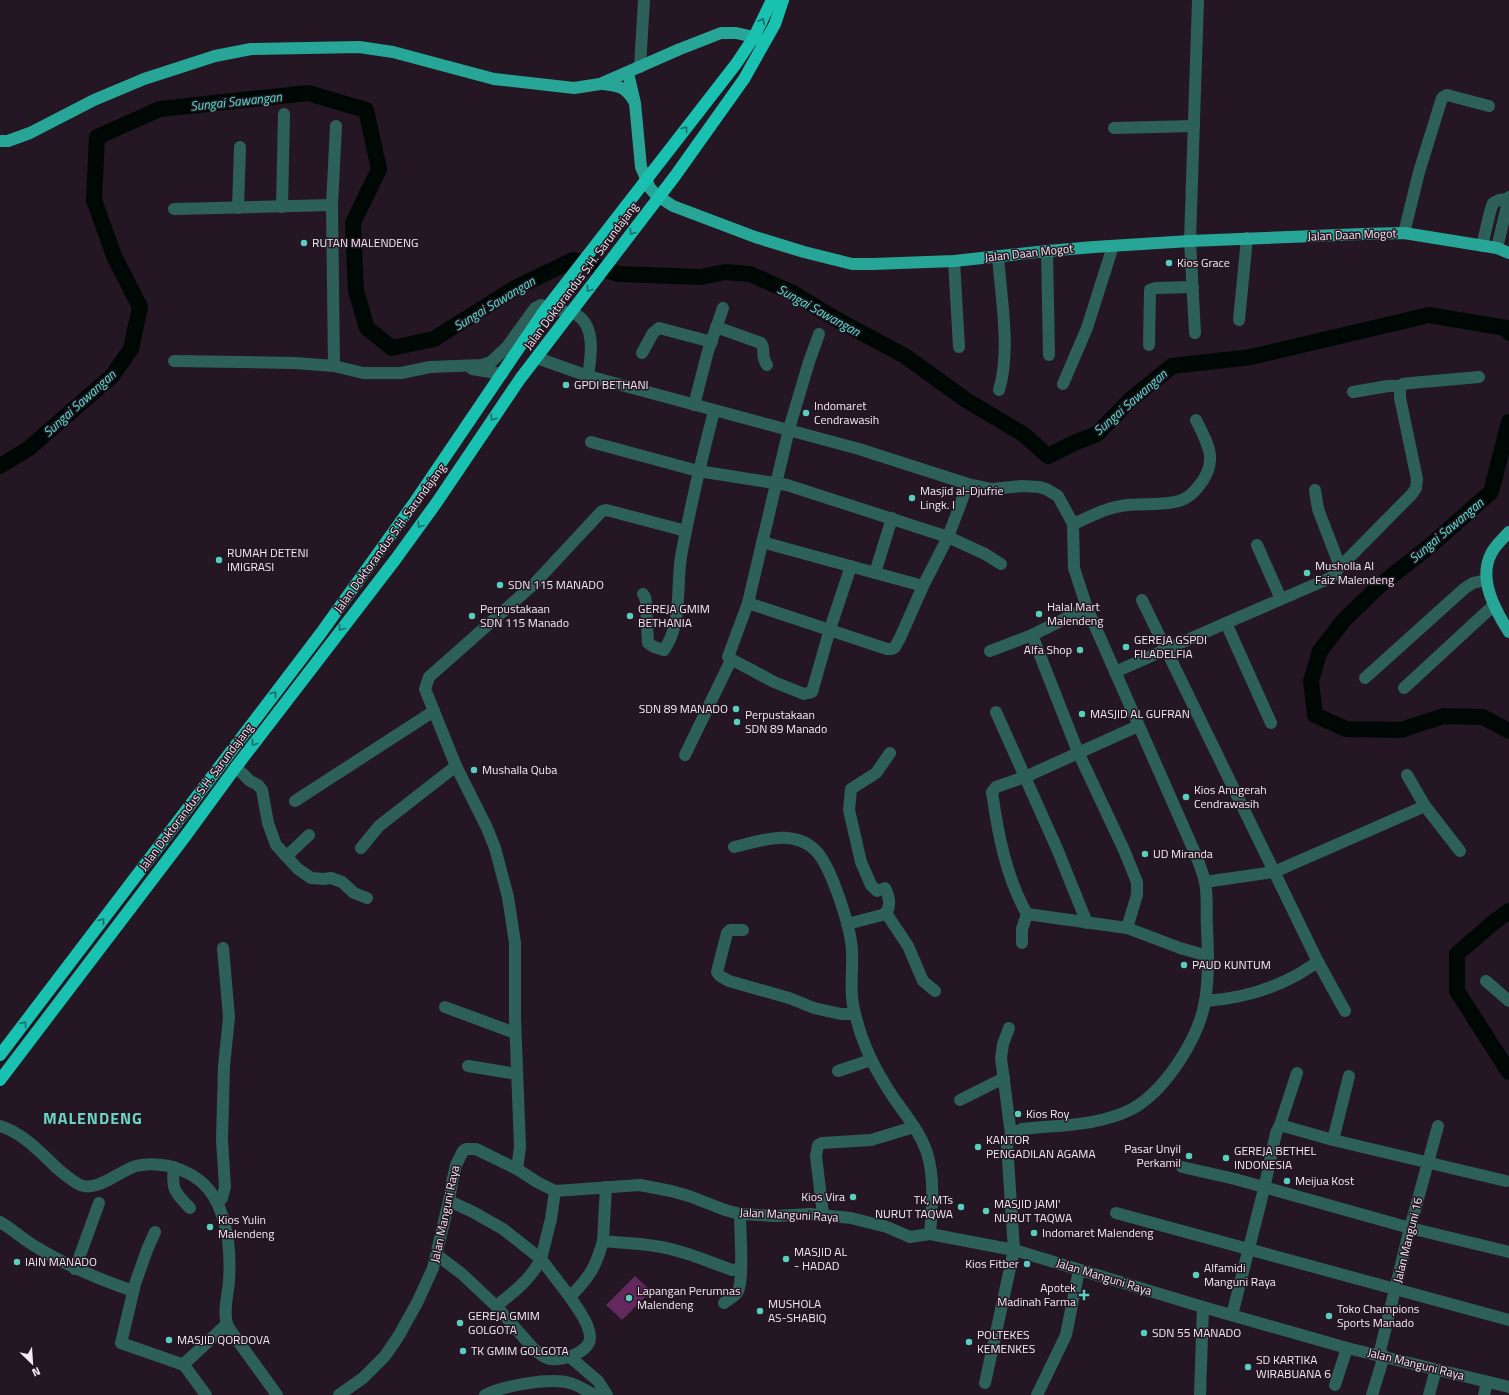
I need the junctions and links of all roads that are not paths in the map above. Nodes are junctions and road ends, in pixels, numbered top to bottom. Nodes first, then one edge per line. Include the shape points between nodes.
1 (644, 0) edge
2 (772, 0) edge
3 (783, 0) edge
4 (1198, 0) edge
5 (754, 37) junction
6 (766, 42) junction
7 (640, 67) junction
8 (628, 73) junction
9 (600, 84) junction
10 (635, 103) junction
11 (1489, 106) dead end
12 (284, 114) dead end
13 (336, 126) dead end
14 (1194, 126) junction
15 (1114, 128) dead end
16 (0, 141) edge
17 (240, 147) dead end
18 (1509, 198) edge
19 (332, 206) junction
20 (282, 207) junction
21 (238, 208) junction
22 (174, 209) dead end
23 (1404, 233) junction
24 (1247, 238) junction
25 (1190, 241) junction
26 (1113, 246) junction
27 (1482, 246) junction
28 (1497, 248) junction
29 (1047, 251) junction
30 (1509, 253) edge
31 (998, 256) junction
32 (954, 261) junction
33 (1192, 286) junction
34 (723, 308) dead end
35 (1239, 320) dead end
36 (716, 327) junction
37 (1195, 333) dead end
38 (819, 334) dead end
39 (712, 342) junction
40 (1149, 345) dead end
41 (959, 347) dead end
42 (642, 353) dead end
43 (1049, 355) dead end
44 (537, 358) junction
45 (174, 362) dead end
46 (767, 365) dead end
47 (334, 366) junction
48 (450, 366) junction
49 (502, 374) junction
50 (588, 376) junction
51 (1479, 377) dead end
52 (1063, 384) dead end
53 (1400, 386) junction
54 (1000, 390) dead end
55 (1354, 392) dead end
56 (694, 405) junction
57 (714, 411) junction
58 (1196, 420) dead end
59 (789, 429) junction
60 (591, 442) dead end
61 (698, 471) junction
62 (968, 484) junction
63 (776, 485) junction
64 (1315, 490) dead end
65 (892, 518) junction
66 (1073, 524) junction
67 (686, 531) junction
68 (1509, 532) edge
69 (948, 537) junction
70 (762, 542) junction
71 (1257, 545) dead end
72 (1001, 564) dead end
73 (851, 566) junction
74 (1338, 569) junction
75 (875, 573) junction
76 (1486, 580) junction
77 (923, 586) junction
78 (643, 594) dead end
79 (1281, 599) junction
80 (1142, 600) dead end
81 (748, 603) junction
82 (1494, 605) junction
83 (1087, 608) junction
84 (1226, 622) junction
85 (830, 629) junction
86 (1509, 632) edge
87 (1032, 635) junction
88 (1166, 650) junction
89 (990, 651) dead end
90 (731, 660) junction
91 (1115, 672) junction
92 (1365, 678) dead end
93 (1404, 688) dead end
94 (434, 711) junction
95 (996, 712) dead end
96 (257, 716) junction
97 (269, 723) junction
98 (1271, 723) dead end
99 (1138, 726) junction
100 (1078, 752) junction
101 (890, 753) dead end
102 (684, 755) dead end
103 (456, 766) junction
104 (236, 767) junction
105 (1407, 775) dead end
106 (1025, 777) junction
107 (295, 801) dead end
108 (1425, 806) junction
109 (309, 835) dead end
110 (734, 847) dead end
111 (361, 848) dead end
112 (1460, 851) dead end
113 (285, 855) junction
114 (1274, 872) junction
115 (1205, 882) junction
116 (367, 898) dead end
117 (886, 913) junction
118 (1027, 914) junction
119 (1087, 923) junction
120 (847, 924) junction
121 (1127, 928) junction
122 (743, 930) dead end
123 (1022, 943) dead end
124 (223, 948) dead end
125 (1208, 956) junction
126 (1318, 962) junction
127 (1486, 981) dead end
128 (935, 991) dead end
129 (1205, 1001) junction
130 (1509, 1001) edge
131 (445, 1007) dead end
132 (1345, 1011) dead end
133 (854, 1014) junction
134 (1009, 1028) dead end
135 (515, 1033) junction
136 (0, 1055) edge
137 (871, 1060) junction
138 (468, 1066) dead end
139 (838, 1071) dead end
140 (1297, 1073) dead end
141 (517, 1074) junction
142 (1349, 1076) dead end
143 (1004, 1078) junction
144 (0, 1080) edge
145 (960, 1100) dead end
146 (1280, 1125) junction
147 (0, 1126) edge
148 (1438, 1126) dead end
149 (914, 1127) junction
150 (1011, 1135) junction
151 (1333, 1140) junction
152 (1428, 1162) junction
153 (1182, 1167) dead end
154 (174, 1168) junction
155 (517, 1169) junction
156 (1506, 1181) dead end
157 (606, 1187) junction
158 (1264, 1189) junction
159 (555, 1191) junction
160 (449, 1201) junction
161 (99, 1203) dead end
162 (218, 1203) junction
163 (190, 1208) dead end
164 (1116, 1213) dead end
165 (740, 1214) junction
166 (823, 1215) junction
167 (0, 1222) edge
168 (1410, 1228) junction
169 (155, 1232) dead end
170 (930, 1234) junction
171 (603, 1241) junction
172 (1249, 1248) junction
173 (1014, 1250) junction
174 (1509, 1252) edge
175 (437, 1255) junction
176 (541, 1259) junction
177 (75, 1269) junction
178 (741, 1269) junction
179 (1079, 1270) junction
180 (1396, 1289) junction
181 (134, 1291) junction
182 (570, 1297) junction
183 (724, 1303) dead end
184 (496, 1306) junction
185 (1203, 1307) junction
186 (1232, 1315) junction
187 (1509, 1320) edge
188 (227, 1324) junction
189 (1347, 1348) junction
190 (1381, 1355) junction
191 (570, 1356) junction
192 (180, 1363) junction
193 (1436, 1369) junction
194 (1487, 1382) junction
195 (985, 1383) dead end
196 (1335, 1385) dead end
197 (1509, 1387) edge
198 (206, 1395) edge
199 (277, 1395) edge
200 (339, 1395) edge
201 (485, 1395) edge
202 (594, 1395) edge
203 (607, 1395) edge
204 (1037, 1395) edge
205 (1200, 1395) edge
206 (1372, 1395) edge
207 (1429, 1395) edge
208 (1484, 1395) edge

1 - 7 street
5 -> 2 highway, Jalan Doktorandus S.H. Sarundajang
3 - 6 highway, Jalan Doktorandus S.H. Sarundajang
4 - 14 street
5 - 6 main road
5 - 7 main road via 736,32 721,33 680,48
49 -> 5 highway, Jalan Doktorandus S.H. Sarundajang via 542,314 736,64
6 -> 44 highway, Jalan Doktorandus S.H. Sarundajang via 739,87 675,176
7 - 8 main road
8 - 9 main road
8 - 10 main road, Jalan Daan Mogot
9 - 10 main road via 618,85 628,92
9 - 16 main road via 574,88 502,80 393,52 359,47 251,50 215,56 144,79 94,100 30,134
10 - 32 main road, Jalan Daan Mogot via 644,178 656,195 673,206 755,237 852,264
11 - 23 street via 1447,95 1442,98 1419,172
12 - 20 street
13 - 19 street
14 - 15 street
14 - 25 street
17 - 21 street
18 - 27 street via 1493,203
18 - 28 street
19 - 20 street
19 - 47 street
20 - 21 street
21 - 22 street
23 - 24 main road, Jalan Daan Mogot
23 - 27 main road, Jalan Daan Mogot
24 - 25 main road, Jalan Daan Mogot
24 - 35 street
25 - 26 main road, Jalan Daan Mogot
25 - 33 street
26 - 29 main road, Jalan Daan Mogot
26 - 52 street via 1087,328
27 - 28 main road, Jalan Daan Mogot
28 - 30 main road, Jalan Daan Mogot
29 - 31 main road, Jalan Daan Mogot
29 - 43 street
31 - 32 main road, Jalan Daan Mogot
31 - 54 street via 1005,358
32 - 41 street
33 - 37 street
33 - 40 street via 1150,290
34 - 36 street
36 - 39 street
36 - 46 street via 761,343 763,358
38 - 59 street
39 - 42 street via 659,328 653,333
39 - 56 street
44 - 50 street
44 -> 97 highway, Jalan Doktorandus S.H. Sarundajang via 512,390 395,560
45 - 47 street via 295,363
47 - 48 street via 363,373 401,372
48 - 49 street
48 - 50 street via 491,362 507,347 535,308 541,305 577,314 586,323 590,333
96 -> 49 highway, Jalan Doktorandus S.H. Sarundajang via 321,633
50 - 56 street
51 - 53 street
53 - 55 street
53 - 74 street via 1400,398 1417,479 1416,488
56 - 57 street
57 - 59 street
57 - 61 street
58 - 66 street via 1209,446 1210,468 1190,496 1178,501 1121,506
59 - 62 street via 878,454
59 - 63 street
60 - 61 street
61 - 63 street
61 - 67 street
62 - 66 street via 992,489 1022,486 1046,489 1058,496
62 - 69 street
63 - 65 street via 787,485
63 - 70 street
64 - 74 street via 1318,509 1337,559
65 - 69 street
65 - 75 street
66 - 83 street via 1074,568
67 - 78 street via 680,560 678,613 664,650 648,642 646,602
67 - 94 street via 606,510 600,513 534,584 429,677 425,689
68 - 76 main road via 1491,553
69 - 72 street
69 - 77 street
70 - 73 street
70 - 81 street
71 - 79 street
73 - 75 street
73 - 85 street
74 - 79 street via 1330,578
75 - 77 street
76 - 82 main road
76 - 92 street via 1465,588
77 - 85 street via 900,638 892,649
79 - 84 street
80 - 88 street
81 - 85 street
81 - 90 street via 728,657
82 - 86 main road
82 - 93 street
83 - 87 street
83 - 91 street
84 - 88 street
84 - 98 street
85 - 90 street via 814,689 809,694 774,682
87 - 89 street
87 - 100 street
88 - 91 street
88 - 114 street
90 - 102 street
91 - 99 street
94 - 103 street
94 - 107 street
95 - 106 street
96 - 97 highway
136 -> 96 highway, Jalan Doktorandus S.H. Sarundajang
97 -> 104 highway, Jalan Doktorandus S.H. Sarundajang
99 - 100 street
99 - 115 street
100 - 106 street
100 - 121 street via 1137,882 1137,895
101 - 117 street via 876,773 851,789 849,810 861,862 871,885 877,891 885,888 887,893 889,906
103 - 111 street via 379,826
103 - 135 street via 495,848 508,896 515,943
104 - 113 street via 262,790 272,836
104 - 144 highway, Jalan Doktorandus S.H. Sarundajang
105 - 108 street
106 - 118 street via 996,787 992,792 1002,848
106 - 119 street
108 - 112 street
108 - 114 street
109 - 113 street
110 - 120 street via 771,838 793,839 810,845 828,870
113 - 116 street via 305,875 319,879 331,878
114 - 115 street
114 - 126 street
115 - 125 street
117 - 120 street
117 - 128 street via 908,946 923,981
118 - 119 street
118 - 123 street via 1022,928
119 - 121 street
120 - 133 street via 852,949
121 - 125 street
122 - 133 street via 730,930 727,933 717,972 720,976 814,1008
124 - 162 street via 229,1017 222,1126 225,1188
125 - 129 street
126 - 129 street via 1297,975 1253,994
126 - 132 street
127 - 130 street
129 - 150 street via 1197,1028 1177,1063 1143,1102 1108,1119 1022,1129
131 - 135 street
133 - 137 street
134 - 143 street via 1003,1044
135 - 141 street
137 - 139 street
137 - 149 street
138 - 141 street
140 - 146 street
141 - 155 street via 520,1147
142 - 151 street
143 - 145 street
143 - 150 street
146 - 151 street
146 - 158 street
147 - 154 street via 26,1141 70,1179 86,1186 100,1183 137,1166 150,1164
148 - 152 street, Jalan Manguni 16
149 - 166 street via 871,1140 818,1145 816,1156
149 - 170 street via 929,1159
150 - 173 street via 1006,1145
151 - 152 street
152 - 156 street
152 - 168 street, Jalan Manguni 16
153 - 158 street via 1235,1179
154 - 162 street via 185,1171 201,1181
154 - 163 street via 174,1187 179,1197
155 - 159 street, Jalan Manguni Raya
155 - 160 street, Jalan Manguni Raya via 476,1149 466,1149 456,1164
157 - 159 street, Jalan Manguni Raya
157 - 165 street, Jalan Manguni Raya via 640,1185 671,1190
157 - 171 street
158 - 168 street
158 - 172 street
159 - 176 street
160 - 175 street, Jalan Manguni Raya
160 - 176 street via 503,1229
161 - 177 street
162 - 188 street via 229,1243
164 - 172 street
165 - 166 street, Jalan Manguni Raya
165 - 178 street
166 - 170 street, Jalan Manguni Raya via 851,1218 887,1227 910,1237
167 - 177 street via 32,1245
168 - 174 street
168 - 180 street, Jalan Manguni 16
169 - 181 street
170 - 173 street, Jalan Manguni Raya
171 - 178 street via 663,1247 732,1270
171 - 182 street via 591,1273
172 - 180 street
172 - 186 street
173 - 179 street, Jalan Manguni Raya
173 - 195 street
175 - 184 street
175 - 200 street, Jalan Manguni Raya via 425,1286 398,1337 363,1378
176 - 182 street
176 - 184 street via 537,1268 522,1284
177 - 181 street
178 - 183 street via 739,1290
179 - 185 street, Jalan Manguni Raya
179 - 204 street via 1066,1335
180 - 187 street
180 - 190 street, Jalan Manguni 16
181 - 192 street via 121,1343
182 - 191 street via 590,1337 584,1349
184 - 191 street via 532,1347 547,1358
185 - 186 street, Jalan Manguni Raya
185 - 205 street
186 - 189 street, Jalan Manguni Raya
188 - 192 street via 186,1361
188 - 199 street
189 - 190 street, Jalan Manguni Raya
189 - 196 street
190 - 193 street, Jalan Manguni Raya
190 - 206 street, Jalan Manguni 16
191 - 203 street via 598,1381
192 - 198 street
193 - 194 street, Jalan Manguni Raya
193 - 207 street
194 - 197 street, Jalan Manguni Raya
194 - 208 street
201 - 202 street via 501,1388 554,1381 569,1383

